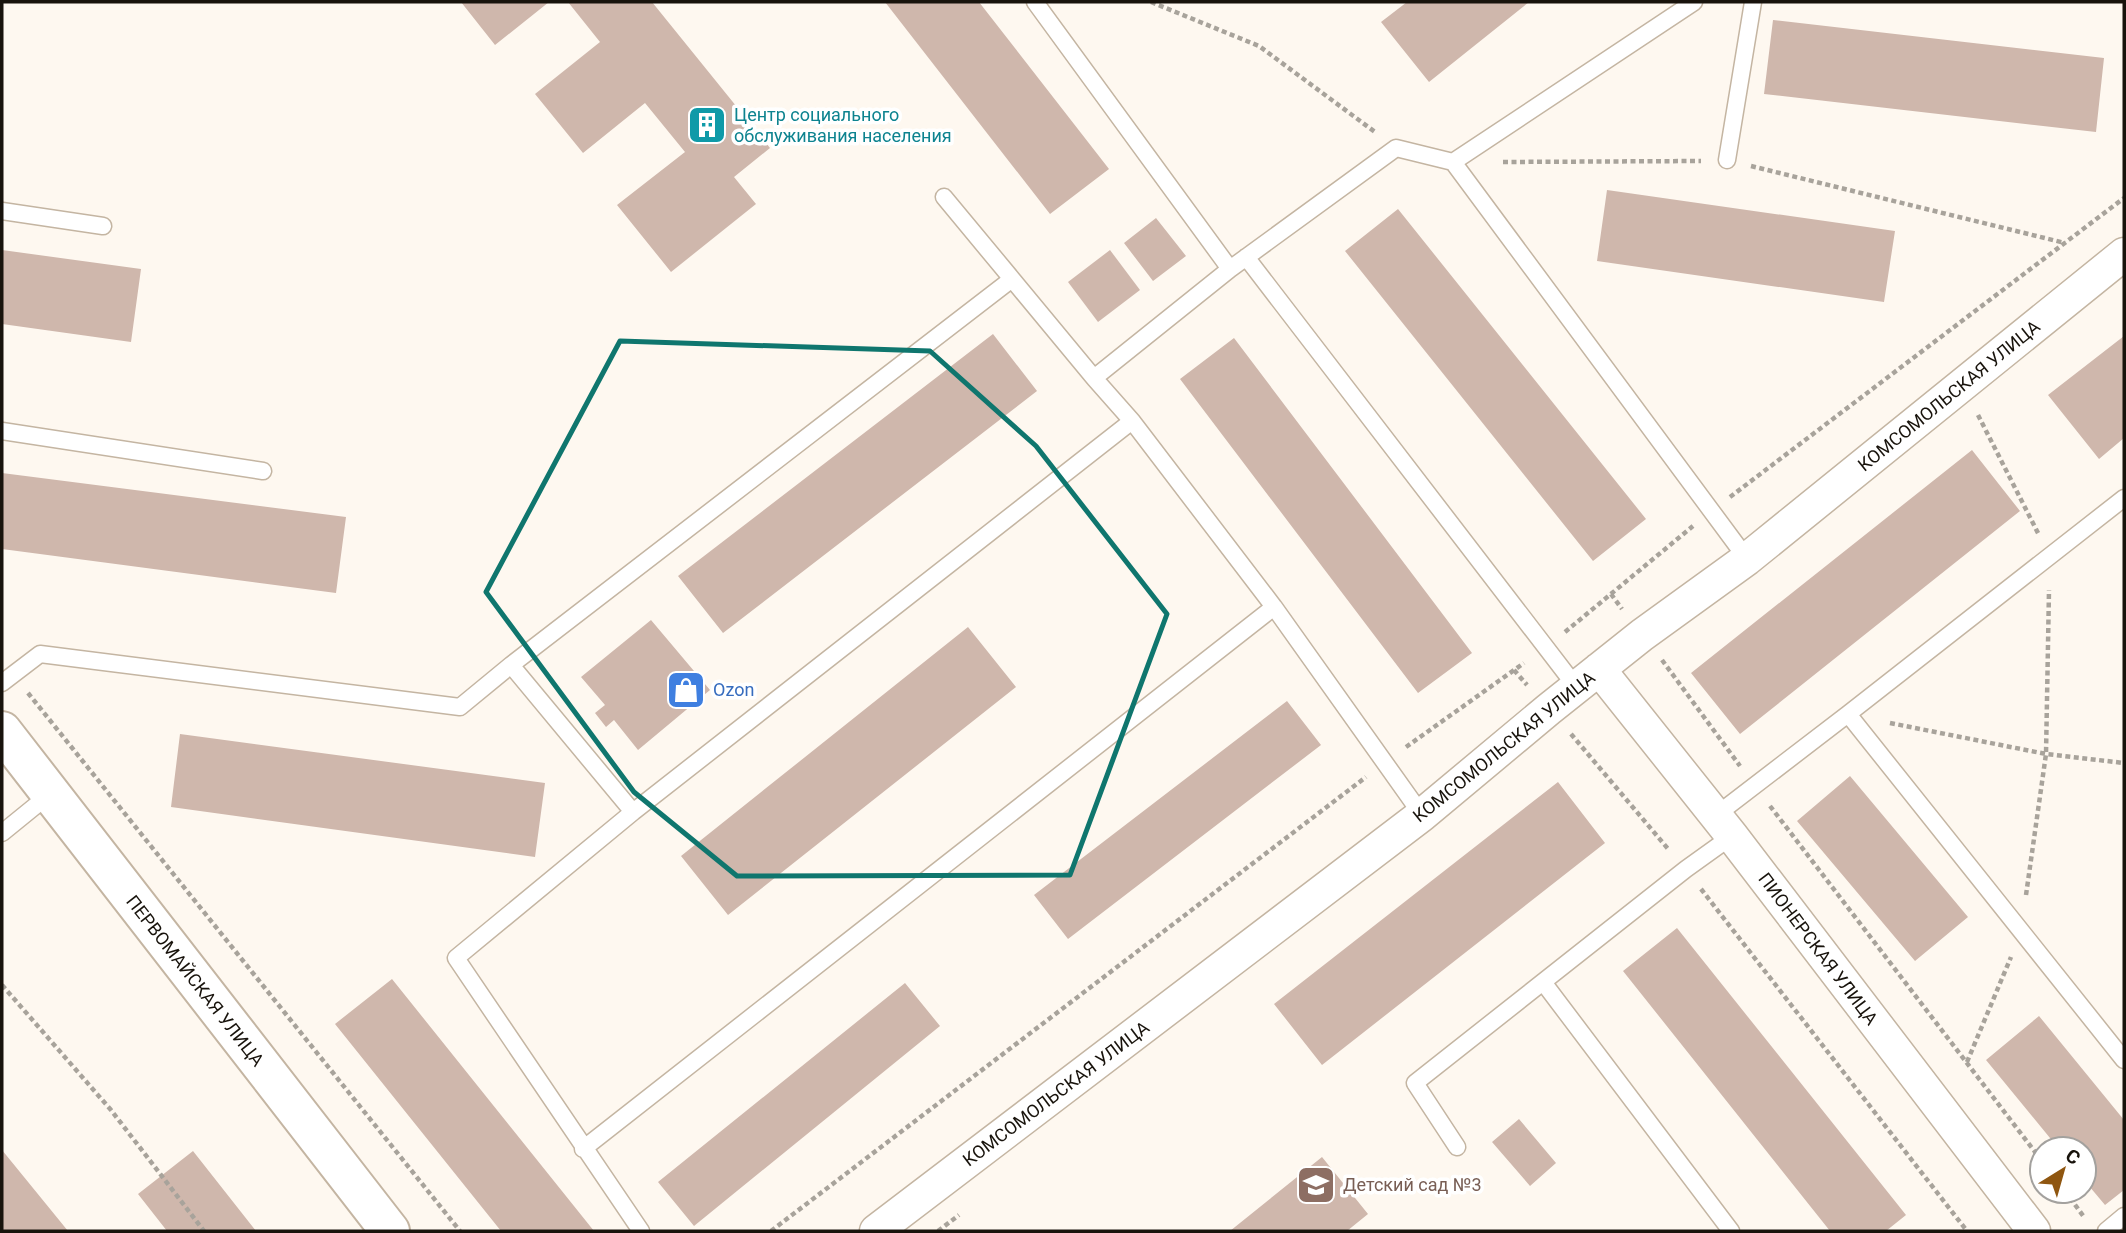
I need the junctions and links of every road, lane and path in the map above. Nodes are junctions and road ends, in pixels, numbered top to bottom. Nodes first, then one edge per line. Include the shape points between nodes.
1 (1035, 2) edge
2 (1151, 2) edge
3 (1694, 2) edge
4 (1753, 2) edge
5 (1396, 148) junction
6 (1727, 160) junction
7 (1453, 162) junction
8 (944, 197) dead end
9 (2124, 198) edge
10 (2, 211) edge
11 (103, 226) dead end
12 (2065, 243) junction
13 (2124, 254) edge
14 (1246, 257) junction
15 (1230, 269) junction
16 (1012, 279) junction
17 (1094, 378) junction
18 (1977, 413) dead end
19 (1132, 421) junction
20 (2, 430) edge
21 (263, 471) dead end
22 (2124, 498) edge
23 (1712, 511) junction
24 (2050, 556) junction
25 (1747, 559) junction
26 (1273, 607) junction
27 (1545, 648) junction
28 (1662, 660) dead end
29 (511, 665) junction
30 (7, 678) edge
31 (1588, 678) junction
32 (1848, 715) junction
33 (2, 731) edge
34 (1581, 746) dead end
35 (2046, 754) junction
36 (1385, 763) junction
37 (2124, 763) edge
38 (1754, 785) junction
39 (50, 794) junction
40 (633, 812) junction
41 (1422, 815) junction
42 (1723, 826) junction
43 (2, 833) edge
44 (1686, 869) junction
45 (2021, 932) junction
46 (1543, 982) junction
47 (2, 985) edge
48 (2124, 1060) edge
49 (1967, 1063) junction
50 (2028, 1143) edge
51 (1457, 1147) dead end
52 (583, 1149) junction
53 (2076, 1205) edge
54 (2124, 1216) edge
55 (2088, 1221) dead end
56 (204, 1231) edge
57 (390, 1231) edge
58 (460, 1231) edge
59 (641, 1231) edge
60 (771, 1231) edge
61 (876, 1231) edge
62 (1731, 1231) edge
63 (1967, 1231) edge
64 (2034, 1231) edge
65 (2106, 1231) edge

1 - 15 lane
2 - 5 path via 1259,46
3 - 7 lane
4 - 6 lane
5 - 7 lane
5 - 14 lane
6 - 7 path
6 - 12 path
7 - 23 lane
8 - 16 lane
9 - 12 path
10 - 11 lane
12 - 23 path
13 - 25 street, КОМСОМОЛЬСКАЯ УЛИЦА
14 - 15 lane
14 - 27 lane
15 - 17 lane
16 - 17 lane
16 - 29 lane
17 - 19 lane
18 - 24 path
19 - 26 lane
19 - 40 lane
20 - 21 lane
22 - 24 lane
23 - 25 lane
23 - 27 path
24 - 32 lane
24 - 35 path
25 - 31 street, КОМСОМОЛЬСКАЯ УЛИЦА
26 - 36 lane
26 - 52 lane
27 - 31 lane
27 - 36 path
28 - 38 path
29 - 30 lane via 460,707 40,654
29 - 40 lane
30 - 58 path
31 - 41 street, КОМСОМОЛЬСКАЯ УЛИЦА
31 - 42 street, ПИОНЕРСКАЯ УЛИЦА
32 - 35 path
32 - 38 lane
32 - 45 lane
33 - 39 street, ПЕРВОМАЙСКАЯ УЛИЦА
34 - 44 path
35 - 37 path
35 - 45 path
36 - 41 lane
36 - 60 path
38 - 42 lane
38 - 49 path
39 - 43 lane
39 - 57 street, ПЕРВОМАЙСКАЯ УЛИЦА
40 - 52 lane via 456,958
41 - 61 street, КОМСОМОЛЬСКАЯ УЛИЦА
42 - 44 lane
42 - 64 street, ПИОНЕРСКАЯ УЛИЦА
44 - 46 lane
44 - 63 path
45 - 48 lane
45 - 49 path
46 - 51 lane via 1415,1083
46 - 62 lane
47 - 56 path via 111,1110
49 - 50 path
52 - 59 lane
53 - 55 path
54 - 65 lane

